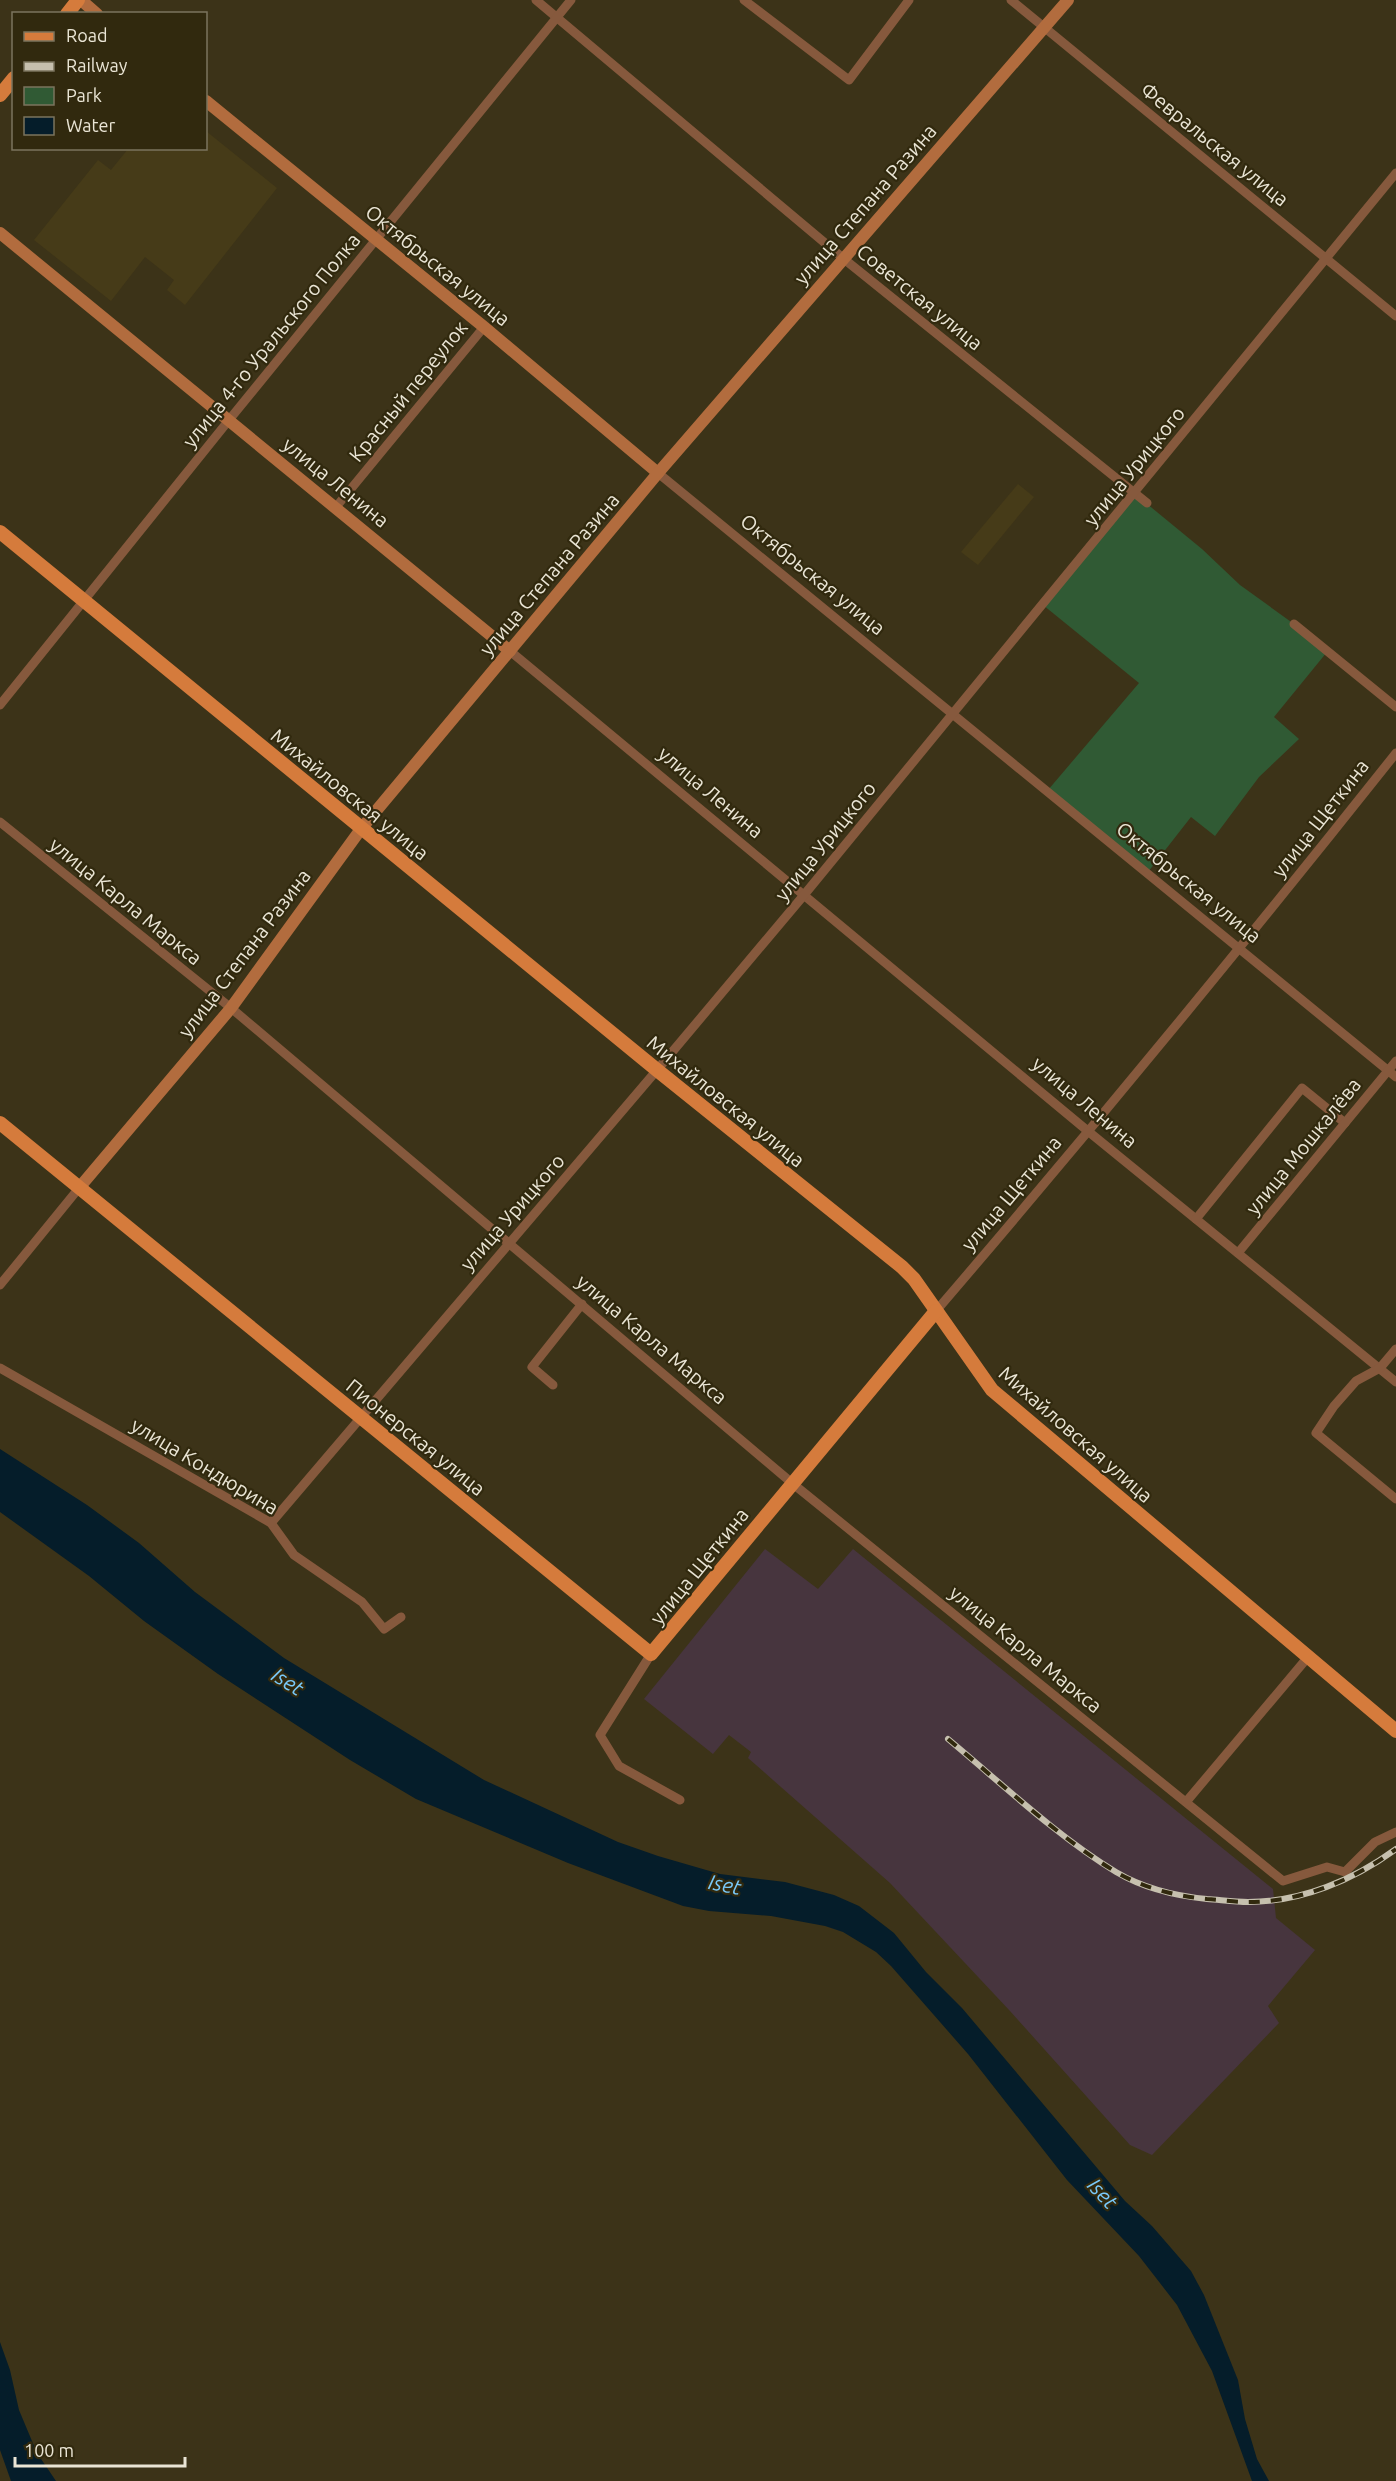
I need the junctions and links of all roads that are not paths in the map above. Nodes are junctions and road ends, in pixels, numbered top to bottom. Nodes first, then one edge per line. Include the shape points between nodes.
1 (79, 0) edge
2 (536, 0) edge
3 (571, 0) edge
4 (744, 0) edge
5 (909, 0) edge
6 (1011, 0) edge
7 (1068, 0) edge
8 (69, 12) edge
9 (94, 12) edge
10 (557, 18) junction
11 (1042, 27) junction
12 (12, 80) edge
13 (0, 94) edge
14 (207, 102) edge
15 (1396, 173) edge
16 (0, 233) edge
17 (376, 239) junction
18 (844, 259) junction
19 (1327, 259) junction
20 (1396, 316) edge
21 (484, 327) junction
22 (229, 420) junction
23 (658, 473) junction
24 (1135, 494) junction
25 (1147, 503) dead end
26 (336, 507) junction
27 (0, 532) edge
28 (85, 602) junction
29 (1294, 624) dead end
30 (510, 651) junction
31 (0, 705) edge
32 (1396, 707) edge
33 (953, 713) junction
34 (1396, 753) edge
35 (0, 822) edge
36 (361, 829) junction
37 (804, 895) junction
38 (1240, 949) junction
39 (231, 1008) junction
40 (1396, 1060) edge
41 (657, 1070) junction
42 (1388, 1070) junction
43 (1396, 1077) edge
44 (0, 1123) edge
45 (1345, 1123) junction
46 (1089, 1132) junction
47 (79, 1188) junction
48 (1196, 1219) junction
49 (510, 1242) junction
50 (1239, 1253) junction
51 (0, 1285) edge
52 (582, 1304) junction
53 (936, 1311) junction
54 (1396, 1349) edge
55 (0, 1368) edge
56 (1380, 1368) junction
57 (1396, 1382) edge
58 (553, 1385) dead end
59 (361, 1417) junction
60 (792, 1483) junction
61 (1396, 1499) edge
62 (271, 1522) junction
63 (401, 1617) dead end
64 (651, 1654) junction
65 (1308, 1657) junction
66 (1396, 1731) edge
67 (680, 1800) dead end
68 (1186, 1802) junction
69 (1396, 1832) edge

1 - 8 main road
1 - 9 main road
2 - 10 street, Советская улица
3 - 10 street, улица 4-го Уральского Полка
4 - 5 street via 849,80
6 - 11 street, Февральская улица
7 - 11 main road, улица Степана Разина
10 - 17 street, улица 4-го Уральского Полка
10 - 18 street, Советская улица
11 - 18 main road, улица Степана Разина
11 - 19 street, Февральская улица
12 - 13 main road
14 - 17 main road, Октябрьская улица
15 - 19 street, улица Урицкого
16 - 22 main road, улица Ленина
17 - 21 main road, Октябрьская улица
17 - 22 street, улица 4-го Уральского Полка
18 - 23 main road, улица Степана Разина
18 - 24 street, Советская улица
19 - 20 street, Февральская улица
19 - 24 street, улица Урицкого
21 - 23 main road, Октябрьская улица
21 - 26 street, Красный переулок
22 - 26 main road, улица Ленина
22 - 28 street, улица 4-го Уральского Полка
23 - 30 main road, улица Степана Разина
23 - 33 street, Октябрьская улица
24 - 25 street, Советская улица
24 - 33 street, улица Урицкого
26 - 30 main road, улица Ленина
27 - 28 main road, Михайловская улица
28 - 31 street, улица 4-го Уральского Полка
28 - 36 main road, Михайловская улица
29 - 32 street
30 - 36 main road, улица Степана Разина
30 - 37 street, улица Ленина
33 - 37 street, улица Урицкого
33 - 38 street, Октябрьская улица
34 - 38 street, улица Щеткина
35 - 39 street, улица Карла Маркса
36 - 39 main road, улица Степана Разина
36 - 41 main road, Михайловская улица
37 - 41 street, улица Урицкого
37 - 46 street, улица Ленина
38 - 42 street, Октябрьская улица
38 - 46 street, улица Щеткина
39 - 47 main road, улица Степана Разина
39 - 49 street, улица Карла Маркса
40 - 42 street, улица Мошкалёва
41 - 49 street, улица Урицкого
41 - 53 main road, Михайловская улица via 902,1268
42 - 43 street, Октябрьская улица
42 - 45 street, улица Мошкалёва
44 - 47 main road, Пионерская улица
45 - 48 street via 1302,1088
45 - 50 street, улица Мошкалёва
46 - 48 street, улица Ленина
46 - 53 street, улица Щеткина
47 - 51 street
47 - 59 main road, Пионерская улица
48 - 50 street, улица Ленина
49 - 52 street, улица Карла Маркса
49 - 59 street, улица Урицкого
50 - 56 street, улица Ленина
52 - 58 street via 532,1367
52 - 60 street, улица Карла Маркса
53 - 60 main road, улица Щеткина
53 - 65 main road, Михайловская улица via 974,1366 1005,1401
54 - 56 street
55 - 62 street, улица Кондюрина
56 - 57 street, улица Ленина
56 - 61 street via 1356,1382 1316,1433
59 - 62 street, улица Урицкого
59 - 64 main road, Пионерская улица
60 - 64 main road, улица Щеткина
60 - 68 street, улица Карла Маркса
62 - 63 street, улица Кондюрина via 294,1555 362,1602 384,1629
64 - 67 street via 600,1735 619,1766
65 - 66 main road, Михайловская улица
65 - 68 street
68 - 69 street, улица Карла Маркса via 1283,1881 1327,1867 1345,1872 1375,1842

